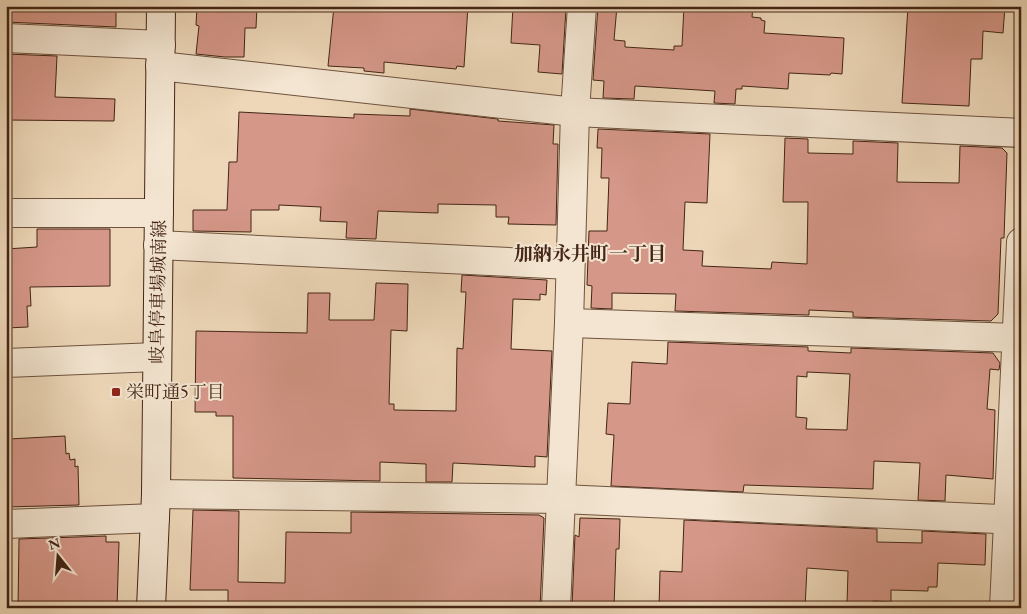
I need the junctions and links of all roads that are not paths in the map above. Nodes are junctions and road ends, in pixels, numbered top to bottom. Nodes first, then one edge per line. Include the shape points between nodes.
1 (161, 6) edge
2 (582, 6) edge
3 (6, 38) edge
4 (161, 55) junction
5 (575, 112) junction
6 (1021, 133) edge
7 (6, 213) edge
8 (159, 213) junction
9 (1021, 242) edge
10 (158, 245) junction
11 (570, 265) junction
12 (569, 323) junction
13 (1019, 338) edge
14 (157, 357) junction
15 (6, 363) edge
16 (562, 499) junction
17 (155, 506) junction
18 (1015, 520) edge
19 (6, 524) edge
20 (151, 608) edge
21 (556, 608) edge
22 (1004, 608) edge

1 - 4 street, 岐阜停車場城南線
2 - 5 street
3 - 4 street
4 - 5 street
4 - 8 street, 岐阜停車場城南線
5 - 6 street
5 - 11 street
7 - 8 street
8 - 10 street, 岐阜停車場城南線
9 - 13 street
10 - 11 street
10 - 14 street, 岐阜停車場城南線
11 - 12 street
12 - 13 street
12 - 16 street
13 - 18 street
14 - 15 street
14 - 17 street, 岐阜停車場城南線
16 - 17 street
16 - 18 street
16 - 21 street
17 - 19 street
17 - 20 street, 岐阜停車場城南線
18 - 22 street

